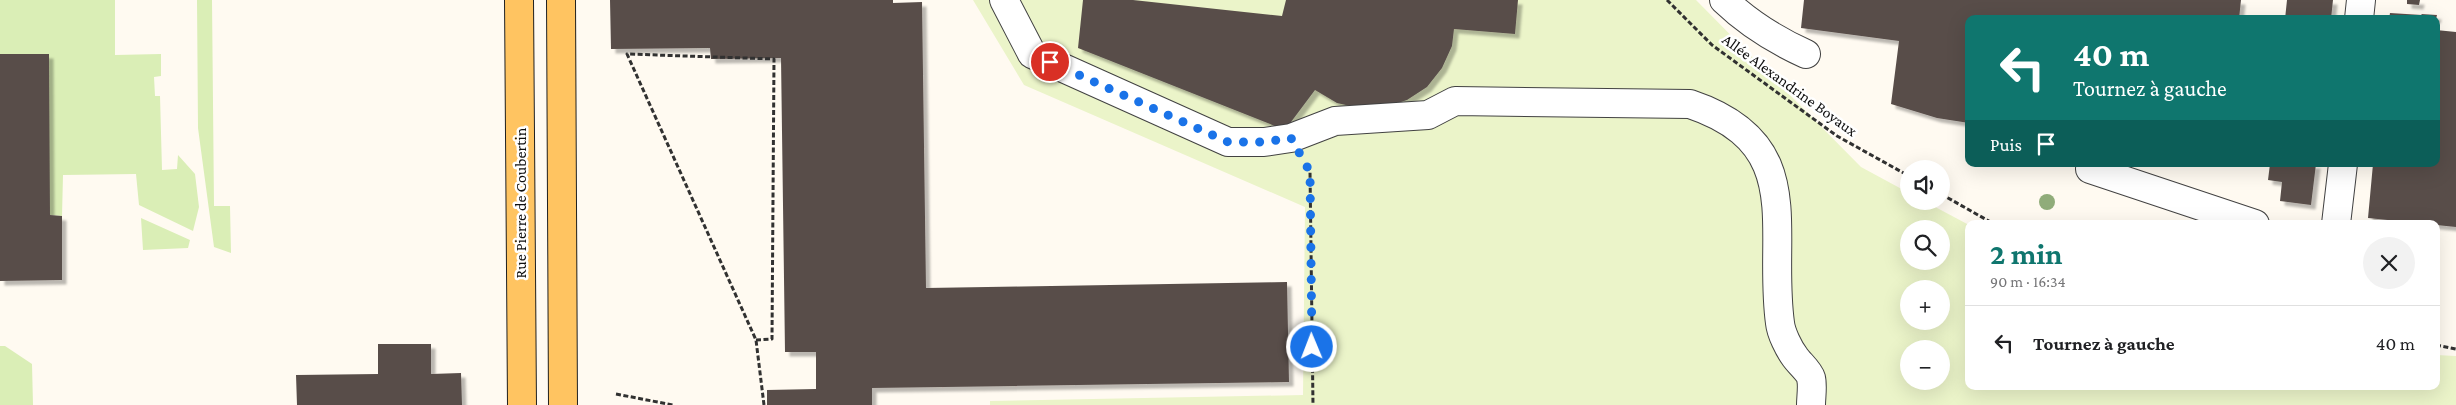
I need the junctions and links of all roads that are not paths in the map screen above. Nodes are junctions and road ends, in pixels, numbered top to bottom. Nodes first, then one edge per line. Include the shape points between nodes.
1 (519, 0) edge
2 (561, 0) edge
3 (1004, 0) edge
4 (1724, 0) edge
5 (2361, 0) edge
6 (2359, 15) edge
7 (1806, 54) dead end
8 (2090, 167) edge
9 (2342, 167) edge
10 (2243, 220) edge
11 (2336, 220) edge
12 (522, 405) edge
13 (563, 405) edge
14 (1811, 405) edge

1 - 12 main road, Rue Pierre de Coubertin
2 - 13 main road
3 - 14 lane via 1032,54 1228,142 1291,138 1335,122 1428,115 1454,101 1690,104 1715,112 1754,142 1769,166 1776,197 1780,324 1793,355 1811,378
4 - 7 lane via 1769,36
5 - 6 lane
8 - 10 lane
9 - 11 lane

